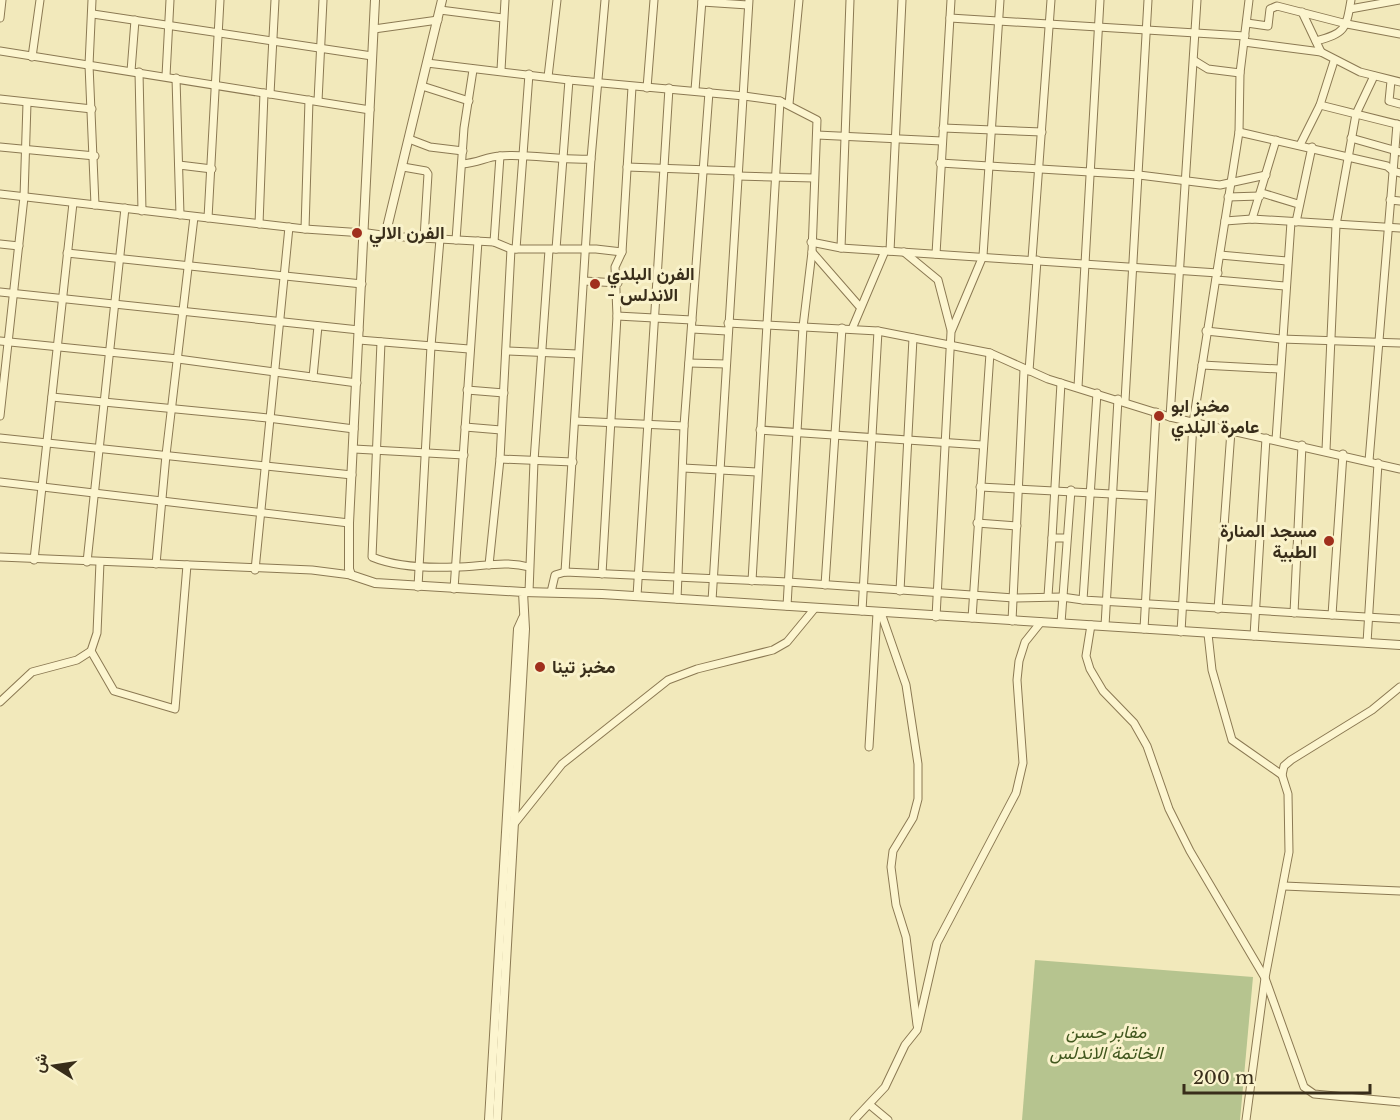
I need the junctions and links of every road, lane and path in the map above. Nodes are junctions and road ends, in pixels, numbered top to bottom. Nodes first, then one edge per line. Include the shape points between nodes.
1 (2, 0) edge
2 (40, 0) edge
3 (93, 0) edge
4 (170, 0) edge
5 (220, 0) edge
6 (275, 0) edge
7 (323, 0) edge
8 (375, 0) edge
9 (442, 0) edge
10 (505, 0) edge
11 (557, 0) edge
12 (605, 0) edge
13 (654, 0) edge
14 (799, 0) edge
15 (850, 0) edge
16 (902, 0) edge
17 (951, 0) edge
18 (1000, 0) edge
19 (1052, 0) edge
20 (1100, 0) edge
21 (1148, 0) edge
22 (1197, 0) edge
23 (1248, 0) edge
24 (1351, 0) edge
25 (1400, 0) edge
26 (702, 1) edge
27 (748, 2) edge
28 (1291, 4) edge
29 (1350, 9) junction
30 (440, 10) junction
31 (1302, 12) junction
32 (93, 15) junction
33 (0, 18) edge
34 (503, 18) junction
35 (950, 18) junction
36 (135, 20) junction
37 (438, 20) junction
38 (998, 21) junction
39 (1247, 23) junction
40 (1050, 24) junction
41 (1347, 24) junction
42 (170, 25) junction
43 (1098, 26) junction
44 (374, 28) junction
45 (1146, 29) junction
46 (220, 32) junction
47 (1195, 32) junction
48 (1400, 34) edge
49 (1244, 39) junction
50 (274, 41) junction
51 (1316, 41) junction
52 (321, 48) junction
53 (0, 51) edge
54 (1321, 52) junction
55 (372, 56) junction
56 (32, 57) junction
57 (1195, 61) junction
58 (1334, 61) junction
59 (427, 63) junction
60 (89, 65) junction
61 (473, 70) junction
62 (501, 70) junction
63 (135, 71) junction
64 (1240, 73) junction
65 (529, 74) junction
66 (166, 76) junction
67 (1374, 76) junction
68 (548, 77) junction
69 (176, 78) junction
70 (569, 80) junction
71 (1391, 81) junction
72 (1400, 82) edge
73 (597, 83) junction
74 (217, 85) junction
75 (422, 86) junction
76 (632, 87) junction
77 (647, 88) junction
78 (669, 88) junction
79 (695, 90) junction
80 (709, 92) junction
81 (267, 94) junction
82 (744, 96) junction
83 (0, 99) edge
84 (309, 100) junction
85 (318, 101) junction
86 (469, 101) junction
87 (780, 101) junction
88 (27, 103) junction
89 (789, 104) junction
90 (1400, 104) edge
91 (1320, 105) junction
92 (92, 109) junction
93 (370, 110) junction
94 (1356, 114) junction
95 (1398, 124) edge
96 (943, 128) junction
97 (991, 131) junction
98 (1042, 132) junction
99 (1239, 132) junction
100 (817, 135) junction
101 (845, 137) junction
102 (894, 138) junction
103 (1351, 138) junction
104 (409, 140) junction
105 (1276, 140) junction
106 (942, 141) junction
107 (1300, 145) junction
108 (0, 147) edge
109 (1312, 147) junction
110 (26, 149) junction
111 (463, 151) junction
112 (1397, 151) edge
113 (95, 156) junction
114 (500, 156) junction
115 (522, 156) junction
116 (1347, 156) junction
117 (591, 159) junction
118 (562, 160) junction
119 (462, 164) junction
120 (940, 164) junction
121 (179, 165) junction
122 (988, 165) junction
123 (403, 167) junction
124 (627, 167) junction
125 (1039, 168) junction
126 (212, 169) junction
127 (665, 170) junction
128 (703, 170) junction
129 (1090, 172) junction
130 (1396, 172) edge
131 (738, 173) junction
132 (1139, 175) junction
133 (1266, 175) junction
134 (775, 176) junction
135 (814, 178) junction
136 (1187, 179) junction
137 (1230, 182) junction
138 (0, 194) edge
139 (1261, 194) junction
140 (24, 197) junction
141 (1228, 197) junction
142 (1390, 200) junction
143 (1400, 201) edge
144 (73, 203) junction
145 (1298, 204) junction
146 (95, 205) junction
147 (125, 208) junction
148 (142, 211) junction
149 (180, 215) junction
150 (194, 217) junction
151 (208, 218) junction
152 (1252, 219) junction
153 (1225, 221) junction
154 (1293, 222) junction
155 (259, 224) junction
156 (1336, 225) junction
157 (289, 227) junction
158 (1388, 227) junction
159 (1400, 228) edge
160 (305, 229) junction
161 (364, 233) junction
162 (386, 236) junction
163 (424, 238) junction
164 (440, 239) junction
165 (456, 240) junction
166 (478, 242) junction
167 (494, 242) junction
168 (811, 242) junction
169 (0, 244) edge
170 (19, 246) junction
171 (841, 248) junction
172 (513, 249) junction
173 (585, 249) junction
174 (552, 250) junction
175 (887, 251) junction
176 (622, 252) junction
177 (812, 252) junction
178 (904, 252) junction
179 (67, 253) junction
180 (936, 254) junction
181 (1220, 255) junction
182 (983, 256) junction
183 (119, 259) junction
184 (1035, 260) junction
185 (1287, 261) junction
186 (189, 264) junction
187 (1084, 264) junction
188 (1135, 266) junction
189 (1179, 269) junction
190 (285, 276) junction
191 (1217, 277) junction
192 (584, 281) junction
193 (618, 283) junction
194 (362, 285) junction
195 (1285, 286) junction
196 (0, 291) edge
197 (15, 293) junction
198 (62, 299) junction
199 (115, 305) junction
200 (860, 307) junction
201 (183, 312) junction
202 (617, 316) junction
203 (656, 318) junction
204 (692, 320) junction
205 (281, 322) junction
206 (728, 323) junction
207 (765, 324) junction
208 (318, 326) junction
209 (803, 327) junction
210 (842, 328) junction
211 (692, 329) junction
212 (852, 329) junction
213 (359, 330) junction
214 (727, 331) junction
215 (878, 331) junction
216 (1206, 331) junction
217 (951, 332) junction
218 (913, 338) junction
219 (1281, 339) junction
220 (359, 340) junction
221 (0, 341) edge
222 (1333, 341) junction
223 (9, 342) junction
224 (381, 342) junction
225 (1379, 342) junction
226 (1400, 343) edge
227 (951, 345) junction
228 (430, 346) junction
229 (57, 347) junction
230 (469, 349) junction
231 (506, 351) junction
232 (111, 353) junction
233 (541, 353) junction
234 (990, 353) junction
235 (578, 354) junction
236 (178, 359) junction
237 (689, 363) junction
238 (726, 364) junction
239 (1202, 365) junction
240 (1279, 369) junction
241 (1026, 370) junction
242 (274, 371) junction
243 (313, 377) junction
244 (357, 383) junction
245 (1061, 383) junction
246 (1078, 387) junction
247 (1, 390) edge
248 (467, 390) junction
249 (504, 393) junction
250 (1096, 393) junction
251 (52, 397) junction
252 (1122, 400) junction
253 (105, 402) junction
254 (171, 408) junction
255 (1156, 412) junction
256 (0, 416) edge
257 (1170, 417) junction
258 (268, 418) junction
259 (574, 421) junction
260 (612, 422) junction
261 (1193, 423) junction
262 (649, 425) junction
263 (465, 426) junction
264 (684, 426) junction
265 (354, 429) junction
266 (501, 429) junction
267 (760, 430) junction
268 (1231, 431) junction
269 (797, 432) junction
270 (834, 434) junction
271 (0, 438) edge
272 (871, 438) junction
273 (1266, 438) junction
274 (1276, 440) junction
275 (909, 441) junction
276 (47, 442) junction
277 (944, 443) junction
278 (982, 445) junction
279 (1302, 445) junction
280 (100, 448) junction
281 (354, 449) junction
282 (377, 450) junction
283 (1326, 450) junction
284 (425, 452) junction
285 (1343, 454) junction
286 (166, 455) junction
287 (464, 455) junction
288 (500, 459) junction
289 (534, 461) junction
290 (1369, 461) junction
291 (573, 462) junction
292 (1378, 463) junction
293 (264, 465) junction
294 (683, 468) junction
295 (1400, 469) edge
296 (720, 470) junction
297 (757, 472) junction
298 (352, 475) junction
299 (0, 482) edge
300 (42, 487) junction
301 (980, 487) junction
302 (1017, 488) junction
303 (1055, 489) junction
304 (1071, 490) junction
305 (95, 493) junction
306 (1088, 493) junction
307 (1114, 494) junction
308 (1150, 496) junction
309 (162, 500) junction
310 (259, 512) junction
311 (349, 523) junction
312 (977, 523) junction
313 (1017, 526) junction
314 (1052, 538) junction
315 (1066, 538) junction
316 (0, 557) edge
317 (34, 560) junction
318 (87, 562) junction
319 (100, 562) junction
320 (156, 564) junction
321 (187, 565) junction
322 (417, 565) junction
323 (489, 565) junction
324 (455, 567) junction
325 (529, 567) junction
326 (255, 570) junction
327 (565, 572) junction
328 (602, 574) junction
329 (351, 575) junction
330 (639, 577) junction
331 (678, 578) junction
332 (714, 579) junction
333 (752, 581) junction
334 (788, 582) junction
335 (825, 585) junction
336 (418, 587) junction
337 (454, 589) junction
338 (864, 589) junction
339 (900, 591) junction
340 (526, 592) junction
341 (551, 592) junction
342 (938, 592) junction
343 (974, 595) junction
344 (637, 596) junction
345 (1048, 596) junction
346 (1062, 597) junction
347 (1014, 598) junction
348 (677, 599) junction
349 (1083, 600) junction
350 (712, 601) junction
351 (1108, 602) junction
352 (787, 606) junction
353 (1146, 606) junction
354 (815, 608) junction
355 (1184, 608) junction
356 (1218, 609) junction
357 (862, 611) junction
358 (1256, 612) junction
359 (879, 613) junction
360 (1294, 614) junction
361 (1332, 615) junction
362 (936, 617) junction
363 (1369, 617) junction
364 (523, 618) junction
365 (972, 618) junction
366 (1400, 619) edge
367 (1012, 621) junction
368 (1041, 622) junction
369 (1060, 623) junction
370 (1091, 625) junction
371 (1106, 626) junction
372 (1144, 629) junction
373 (1181, 632) junction
374 (1208, 634) junction
375 (1254, 636) junction
376 (1367, 643) junction
377 (1400, 645) edge
378 (91, 651) junction
379 (1400, 687) edge
380 (0, 702) edge
381 (869, 747) dead end
382 (1282, 775) junction
383 (514, 824) junction
384 (1284, 886) junction
385 (1400, 891) edge
386 (1265, 978) junction
387 (917, 1030) junction
388 (1400, 1102) edge
389 (870, 1105) junction
390 (489, 1120) edge
391 (497, 1120) edge
392 (854, 1120) edge
393 (888, 1120) edge
394 (1246, 1120) edge

1 - 33 street
2 - 56 street
3 - 32 street
4 - 42 street
5 - 46 street
6 - 50 street
7 - 52 street
8 - 44 street
9 - 30 street
10 - 34 street
11 - 68 street
12 - 73 street
13 - 77 street
14 - 89 street
15 - 101 street
16 - 102 street
17 - 35 street
18 - 38 street
19 - 40 street
20 - 43 street
21 - 45 street
22 - 47 street
23 - 39 street
24 - 29 street
25 - 29 street
26 - 27 street
26 - 79 street
27 - 82 street
28 - 31 street
28 - 39 street via 1272,6 1268,26
29 - 41 street
30 - 34 street
30 - 37 street
31 - 41 street
31 - 51 street
32 - 36 street
32 - 60 street
34 - 62 street
35 - 38 street
35 - 96 street
36 - 42 street
36 - 63 street
37 - 44 street
37 - 59 street
38 - 40 street
38 - 97 street
39 - 49 street
40 - 43 street
40 - 98 street
41 - 48 street
41 - 51 street via 1337,35
42 - 46 street
42 - 66 street
43 - 45 street
43 - 129 street
44 - 55 street
45 - 47 street
45 - 132 street
46 - 50 street
46 - 74 street
47 - 49 street
47 - 57 street
49 - 54 street
49 - 64 street
50 - 52 street
50 - 81 street
51 - 54 street
52 - 55 street
52 - 85 street
53 - 56 street
54 - 58 street
55 - 93 street
56 - 60 street
57 - 64 street via 1208,69
57 - 136 street
58 - 67 street
58 - 91 street
59 - 61 street
59 - 75 street
60 - 63 street
60 - 92 street
61 - 62 street
61 - 86 street
62 - 65 street
63 - 66 street
63 - 148 street
64 - 99 street
65 - 68 street
65 - 115 street
66 - 69 street
67 - 71 street
67 - 94 street
68 - 70 street
69 - 74 street
69 - 121 street
70 - 73 street
70 - 118 street
71 - 72 street
71 - 90 street via 1389,101
73 - 76 street
73 - 117 street
74 - 81 street
74 - 126 street
75 - 86 street
75 - 104 street
76 - 77 street
76 - 124 street
77 - 78 street
78 - 79 street
78 - 127 street
79 - 80 street
80 - 82 street
80 - 128 street
81 - 84 street
81 - 155 street
82 - 87 street
82 - 131 street
83 - 88 street
84 - 85 street
84 - 160 street
85 - 93 street
86 - 111 street
87 - 89 street
87 - 134 street
88 - 92 street
88 - 110 street
89 - 100 street via 817,120
91 - 94 street
91 - 107 street
92 - 113 street
93 - 161 street
94 - 95 street
94 - 103 street
95 - 112 street
96 - 97 street
96 - 106 street
97 - 98 street
97 - 122 street
98 - 125 street
99 - 105 street
99 - 137 street
100 - 101 street
100 - 135 street
101 - 102 street
101 - 171 street
102 - 106 street
102 - 175 street
103 - 112 street
103 - 116 street
104 - 111 street
104 - 123 street
105 - 107 street
105 - 133 street
106 - 120 street
107 - 109 street
108 - 110 street
109 - 116 street
109 - 145 street
110 - 113 street
110 - 140 street
111 - 119 street
112 - 130 street
113 - 146 street
114 - 115 street
114 - 119 street
114 - 167 street
115 - 118 street
115 - 172 street
116 - 130 street
116 - 156 street
117 - 118 street
117 - 173 street
118 - 174 street
119 - 165 street
120 - 122 street
120 - 180 street
121 - 126 street
121 - 149 street
122 - 125 street
122 - 182 street
123 - 162 street
123 - 163 street via 428,174
124 - 127 street
124 - 176 street
125 - 129 street
125 - 184 street
126 - 151 street
127 - 128 street
127 - 203 street
128 - 131 street
128 - 204 street
129 - 132 street
129 - 187 street
130 - 142 street
131 - 134 street
131 - 206 street
132 - 136 street
132 - 188 street
133 - 137 street
133 - 139 street
134 - 135 street
134 - 207 street
135 - 168 street
136 - 137 street via 1220,185
136 - 189 street
137 - 141 street
138 - 140 street
139 - 141 street
139 - 145 street
139 - 152 street
140 - 144 street
140 - 170 street
141 - 153 street
142 - 143 street
142 - 158 street
144 - 146 street
144 - 179 street
145 - 154 street
146 - 147 street
147 - 148 street
147 - 183 street
148 - 149 street
149 - 150 street
150 - 151 street
150 - 186 street
151 - 155 street
152 - 153 street
152 - 154 street
153 - 181 street
154 - 156 street
154 - 185 street
155 - 157 street
156 - 158 street
156 - 222 street
157 - 160 street
157 - 190 street
158 - 159 street
158 - 225 street
160 - 161 street
161 - 162 street
161 - 194 street
162 - 163 street
163 - 164 street
164 - 165 street
164 - 228 street
165 - 166 street
166 - 167 street
166 - 230 street
167 - 172 street
168 - 171 street
168 - 177 street
169 - 170 street
170 - 197 street
171 - 175 street
172 - 174 street
172 - 231 street
173 - 174 street
173 - 176 street
173 - 192 street
174 - 233 street
175 - 178 street
175 - 200 street
176 - 193 street via 615,267
177 - 200 street
177 - 209 street
178 - 180 street
178 - 217 street via 938,280
179 - 183 street
179 - 198 street
180 - 182 street
181 - 185 street
181 - 191 street
182 - 184 street
182 - 217 street
183 - 186 street
183 - 199 street
184 - 187 street
184 - 241 street
185 - 195 street
186 - 190 street
186 - 201 street
187 - 188 street
187 - 246 street
188 - 189 street
188 - 252 street
189 - 191 street
189 - 257 street
190 - 194 street
190 - 205 street
191 - 195 street
191 - 216 street
192 - 193 street
192 - 235 street
193 - 202 street
194 - 213 street
195 - 219 street
196 - 197 street
197 - 198 street
197 - 223 street
198 - 199 street
198 - 229 street
199 - 201 street
199 - 232 street
200 - 212 street
201 - 205 street
201 - 236 street
202 - 203 street
202 - 260 street
203 - 204 street
203 - 262 street
204 - 211 street
205 - 208 street
205 - 242 street
206 - 207 street
206 - 214 street
207 - 209 street
207 - 267 street
208 - 213 street
208 - 243 street
209 - 210 street
209 - 269 street
210 - 212 street
210 - 270 street
211 - 214 street
211 - 237 street
212 - 215 street
213 - 220 street
214 - 238 street
215 - 218 street
215 - 272 street
216 - 219 street
216 - 239 street
217 - 227 street
218 - 227 street
218 - 275 street
219 - 222 street
219 - 240 street
220 - 224 street
220 - 244 street
221 - 223 street
222 - 225 street
222 - 283 street
223 - 229 street
223 - 247 street
224 - 228 street
224 - 282 street
225 - 226 street
225 - 290 street
227 - 234 street
227 - 277 street
228 - 230 street
228 - 284 street
229 - 232 street
229 - 251 street
230 - 248 street
231 - 233 street
231 - 249 street
232 - 236 street
232 - 253 street
233 - 235 street
233 - 289 street
234 - 241 street
234 - 278 street
235 - 259 street
236 - 242 street
236 - 254 street
237 - 238 street
237 - 264 street
238 - 296 street
239 - 240 street
239 - 261 street
240 - 274 street
241 - 245 street
241 - 302 street
242 - 243 street
242 - 258 street
243 - 244 street
244 - 265 street
245 - 246 street
245 - 303 street
246 - 250 street
247 - 256 street
248 - 249 street
248 - 263 street
249 - 266 street
250 - 252 street
250 - 306 street
251 - 253 street
251 - 276 street
252 - 255 street
252 - 307 street
253 - 254 street
253 - 280 street
254 - 258 street
254 - 286 street
255 - 257 street
255 - 308 street
257 - 261 street
258 - 265 street
258 - 293 street
259 - 260 street
259 - 291 street
260 - 262 street
260 - 328 street
261 - 268 street
261 - 355 street
262 - 264 street
262 - 330 street
263 - 266 street
263 - 287 street
264 - 294 street
265 - 281 street
266 - 288 street
267 - 269 street
267 - 297 street
268 - 273 street
268 - 356 street
269 - 270 street
269 - 334 street
270 - 272 street
270 - 335 street
271 - 276 street
272 - 275 street
272 - 338 street
273 - 274 street
273 - 358 street
274 - 279 street
275 - 277 street
275 - 339 street
276 - 280 street
276 - 300 street
277 - 278 street
277 - 342 street
278 - 301 street
279 - 283 street
279 - 360 street
280 - 286 street
280 - 305 street
281 - 282 street
281 - 298 street
282 - 284 street
282 - 322 street via 371,553 377,559
283 - 285 street
284 - 287 street
284 - 322 street
285 - 290 street
285 - 361 street
286 - 293 street
286 - 309 street
287 - 324 street
288 - 289 street
288 - 323 street
289 - 291 street
289 - 325 street
290 - 292 street
291 - 327 street
292 - 295 street
292 - 363 street
293 - 298 street
293 - 310 street
294 - 296 street
294 - 331 street
296 - 297 street
296 - 332 street
297 - 333 street
298 - 311 street
299 - 300 street
300 - 305 street
300 - 317 street
301 - 302 street
301 - 312 street
302 - 303 street
302 - 313 street
303 - 304 street
303 - 314 street
304 - 306 street
304 - 315 street
305 - 309 street
305 - 318 street
306 - 307 street
306 - 349 street
307 - 308 street
307 - 351 street
308 - 353 street
309 - 310 street
309 - 320 street
310 - 311 street
310 - 326 street
311 - 329 street
312 - 313 street
312 - 343 street
313 - 347 street
314 - 315 street
314 - 345 street
315 - 346 street
316 - 317 street
317 - 318 street
318 - 319 street
319 - 320 street
319 - 378 street via 97,633
320 - 321 street
321 - 326 street
321 - 378 street via 175,710 114,691
322 - 324 street
322 - 336 street
323 - 324 street
323 - 325 street
324 - 337 street
325 - 340 street
326 - 329 street
327 - 328 street
327 - 341 street via 555,574
328 - 330 street
329 - 336 street via 375,583
330 - 331 street
330 - 344 street
331 - 332 street
331 - 348 street
332 - 333 street
332 - 350 street
333 - 334 street
334 - 335 street
334 - 352 street
335 - 338 street
336 - 337 street
337 - 340 street
338 - 339 street
338 - 357 street
339 - 342 street
340 - 341 street
340 - 364 street
341 - 344 street
342 - 343 street
342 - 362 street
343 - 347 street
343 - 365 street
344 - 348 street
345 - 346 street
345 - 347 street
346 - 349 street
346 - 369 street
347 - 367 street
348 - 350 street
349 - 351 street
350 - 352 street
351 - 353 street
351 - 371 street
352 - 354 street
353 - 355 street
353 - 372 street
354 - 357 street
354 - 383 street via 787,642 773,650 668,680 562,764
355 - 356 street
355 - 373 street
356 - 358 street
357 - 359 street
358 - 360 street
358 - 375 street
359 - 362 street
359 - 381 street
359 - 387 street via 906,685 918,764 918,799 913,818 893,851 891,867 896,905 906,937
360 - 361 street
361 - 363 street
362 - 365 street
363 - 366 street
363 - 376 street
364 - 383 street
364 - 390 street via 518,629
365 - 367 street
367 - 368 street
368 - 369 street
368 - 387 street via 1025,642 1019,661 1021,779 937,943
369 - 370 street
370 - 371 street
370 - 386 street via 1086,656 1090,669 1103,691 1134,723 1190,851
371 - 372 street
372 - 373 street
373 - 374 street
374 - 375 street
374 - 382 street via 1212,670 1232,740
375 - 376 street
376 - 377 street
378 - 380 street via 77,660 32,672
379 - 382 street via 1372,710 1291,760
382 - 384 street via 1290,822
383 - 391 street
384 - 385 street
384 - 386 street
386 - 388 street via 1307,1091
386 - 394 street
387 - 389 street via 905,1045 885,1088
389 - 392 street
389 - 393 street

